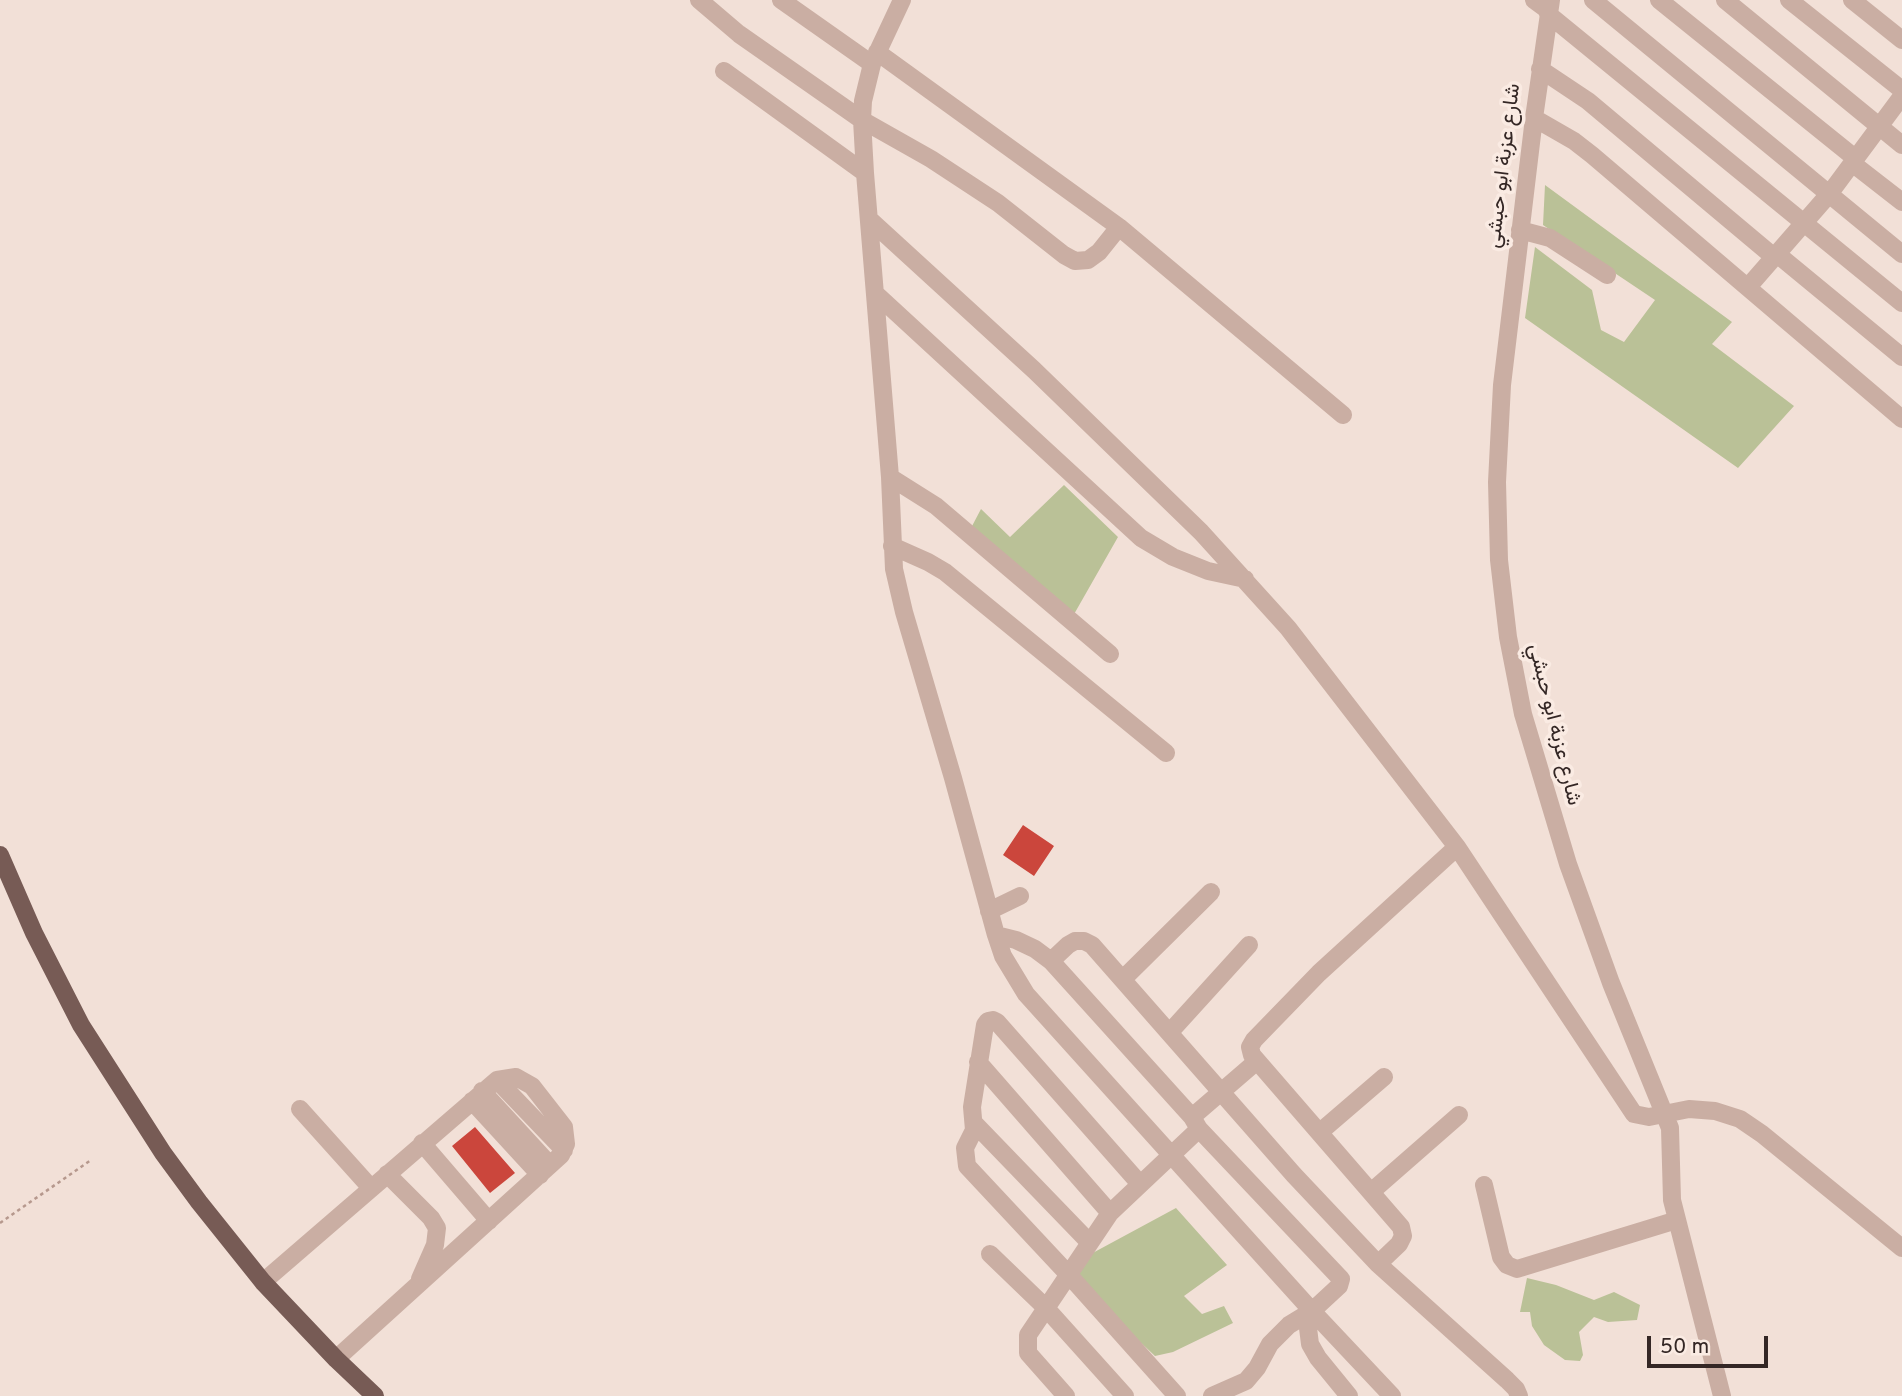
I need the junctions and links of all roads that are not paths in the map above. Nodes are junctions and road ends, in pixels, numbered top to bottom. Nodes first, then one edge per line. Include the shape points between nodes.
1 (699, 0) edge
2 (781, 0) edge
3 (902, 0) edge
4 (1593, 0) edge
5 (1659, 0) edge
6 (1725, 0) edge
7 (1789, 0) edge
8 (1852, 0) edge
9 (1546, 6) edge
10 (1902, 40) edge
11 (874, 58) junction
12 (1540, 69) junction
13 (724, 71) dead end
14 (1902, 90) edge
15 (1902, 96) edge
16 (1534, 118) junction
17 (862, 120) junction
18 (1879, 127) junction
19 (1902, 145) edge
20 (1854, 160) junction
21 (865, 173) junction
22 (1830, 192) junction
23 (1902, 202) edge
24 (870, 220) junction
25 (1804, 223) junction
26 (1119, 227) junction
27 (1520, 230) junction
28 (1902, 254) edge
29 (1776, 255) junction
30 (1607, 275) dead end
31 (1748, 287) junction
32 (876, 294) junction
33 (1902, 303) edge
34 (1902, 357) edge
35 (1343, 415) dead end
36 (1902, 419) edge
37 (890, 477) junction
38 (892, 546) junction
39 (1245, 579) junction
40 (1110, 654) dead end
41 (1166, 753) dead end
42 (1457, 847) junction
43 (0, 855) edge
44 (1211, 892) dead end
45 (1020, 896) dead end
46 (989, 911) junction
47 (996, 935) junction
48 (1249, 945) dead end
49 (1051, 961) junction
50 (1123, 979) junction
51 (1170, 1032) junction
52 (1257, 1061) junction
53 (978, 1062) junction
54 (1384, 1077) dead end
55 (1221, 1092) junction
56 (477, 1096) junction
57 (300, 1109) dead end
58 (1665, 1113) junction
59 (1460, 1115) dead end
60 (1195, 1123) junction
61 (975, 1124) junction
62 (1320, 1132) junction
63 (422, 1143) junction
64 (1171, 1155) junction
65 (545, 1170) junction
66 (387, 1174) junction
67 (1140, 1184) junction
68 (1484, 1185) dead end
69 (371, 1188) junction
70 (1371, 1192) junction
71 (1110, 1213) junction
72 (1677, 1220) junction
73 (488, 1221) junction
74 (1089, 1242) junction
75 (1902, 1248) edge
76 (990, 1254) dead end
77 (1378, 1264) junction
78 (1068, 1274) junction
79 (263, 1282) junction
80 (417, 1286) junction
81 (1045, 1307) junction
82 (1312, 1311) junction
83 (335, 1359) junction
84 (1247, 1389) edge
85 (374, 1396) edge
86 (1066, 1396) edge
87 (1125, 1396) edge
88 (1177, 1396) edge
89 (1212, 1396) edge
90 (1349, 1396) edge
91 (1392, 1396) edge
92 (1519, 1396) edge
93 (1723, 1396) edge

1 - 17 street via 739,34
2 - 11 street
3 - 11 street
4 - 22 street
5 - 20 street
6 - 18 street
7 - 14 street
8 - 10 street
9 - 12 street, شارع عزبة ابو حبشي
9 - 25 street
11 - 17 street
11 - 26 street
12 - 16 street, شارع عزبة ابو حبشي
12 - 29 street via 1588,101
13 - 21 street
15 - 18 street
16 - 27 street, شارع عزبة ابو حبشي
16 - 31 street via 1583,148
17 - 21 street
17 - 26 street via 976,188 1075,261 1088,260 1099,252
18 - 19 street
18 - 20 street
20 - 22 street
20 - 23 street
21 - 24 street
22 - 25 street
22 - 28 street
24 - 32 street
24 - 39 street via 1034,370
25 - 29 street
25 - 33 street
26 - 35 street
27 - 30 street via 1550,237
27 - 58 street, شارع عزبة ابو حبشي via 1502,385 1497,482 1508,638 1522,714 1568,863
29 - 31 street
29 - 34 street
31 - 36 street
32 - 37 street
32 - 39 street via 1141,538 1208,571
37 - 38 street
37 - 40 street via 936,506
38 - 41 street via 945,572
38 - 46 street via 898,591
39 - 42 street
42 - 52 street via 1319,973 1254,1040 1250,1047
42 - 58 street via 1629,1108 1641,1117
43 - 79 main road via 55,976 105,1064 192,1193
44 - 50 street
45 - 46 street
46 - 47 street
47 - 49 street via 1025,944
47 - 64 street via 1026,994
48 - 51 street
49 - 50 street via 1068,944 1084,941
49 - 60 street
50 - 51 street
51 - 55 street
52 - 55 street
52 - 62 street
53 - 61 street via 972,1107
53 - 67 street via 985,1025 993,1020
53 - 71 street
54 - 62 street
55 - 60 street
55 - 77 street
56 - 63 street
56 - 65 street
56 - 65 street via 497,1080 516,1077 532,1086 564,1127 566,1138 564,1150
57 - 69 street
58 - 72 street, شارع عزبة ابو حبشي via 1672,1143
58 - 75 street via 1715,1111 1740,1119
59 - 70 street
60 - 64 street
60 - 82 street via 1341,1279
61 - 74 street
61 - 78 street via 965,1149 967,1166
62 - 70 street
63 - 66 street
63 - 73 street
64 - 67 street
64 - 82 street
65 - 73 street
66 - 69 street
66 - 80 street via 437,1228 435,1245
67 - 71 street
68 - 72 street via 1501,1256 1517,1269
69 - 79 street
70 - 77 street via 1401,1227 1402,1236
71 - 74 street
72 - 93 street, شارع عزبة ابو حبشي
73 - 80 street
74 - 78 street
76 - 81 street
77 - 92 street
78 - 81 street
78 - 88 street
79 - 83 main road
80 - 83 street
81 - 86 street via 1026,1344 1033,1360
81 - 87 street
82 - 84 street via 1270,1344
82 - 90 street via 1310,1344
82 - 91 street
83 - 85 main road
84 - 89 street

